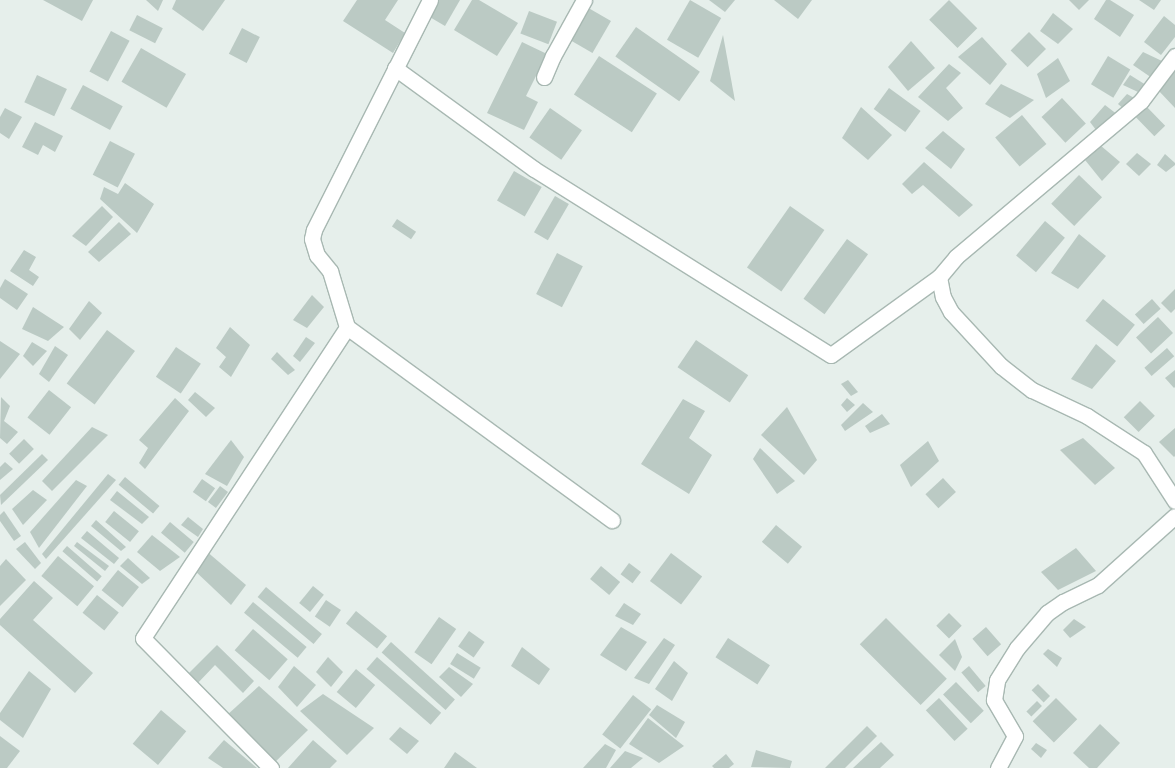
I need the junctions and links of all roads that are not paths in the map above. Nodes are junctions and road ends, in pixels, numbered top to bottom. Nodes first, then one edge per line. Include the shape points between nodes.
1 (430, 0) edge
2 (584, 0) edge
3 (1175, 56) edge
4 (395, 68) junction
5 (544, 77) dead end
6 (939, 277) junction
7 (347, 327) junction
8 (1175, 501) edge
9 (1175, 516) edge
10 (612, 520) dead end
11 (271, 768) edge
12 (998, 768) edge

1 - 4 street
2 - 5 street
3 - 6 street via 1141,101 956,257
4 - 6 street via 534,170 831,355
4 - 7 street via 312,234 317,254 332,278
6 - 8 street via 943,297 951,312 1001,366 1032,390 1087,416 1144,453
7 - 10 street
7 - 11 street via 143,638
9 - 12 street via 1098,585 1047,613 1017,648 997,680 994,700 1015,736

